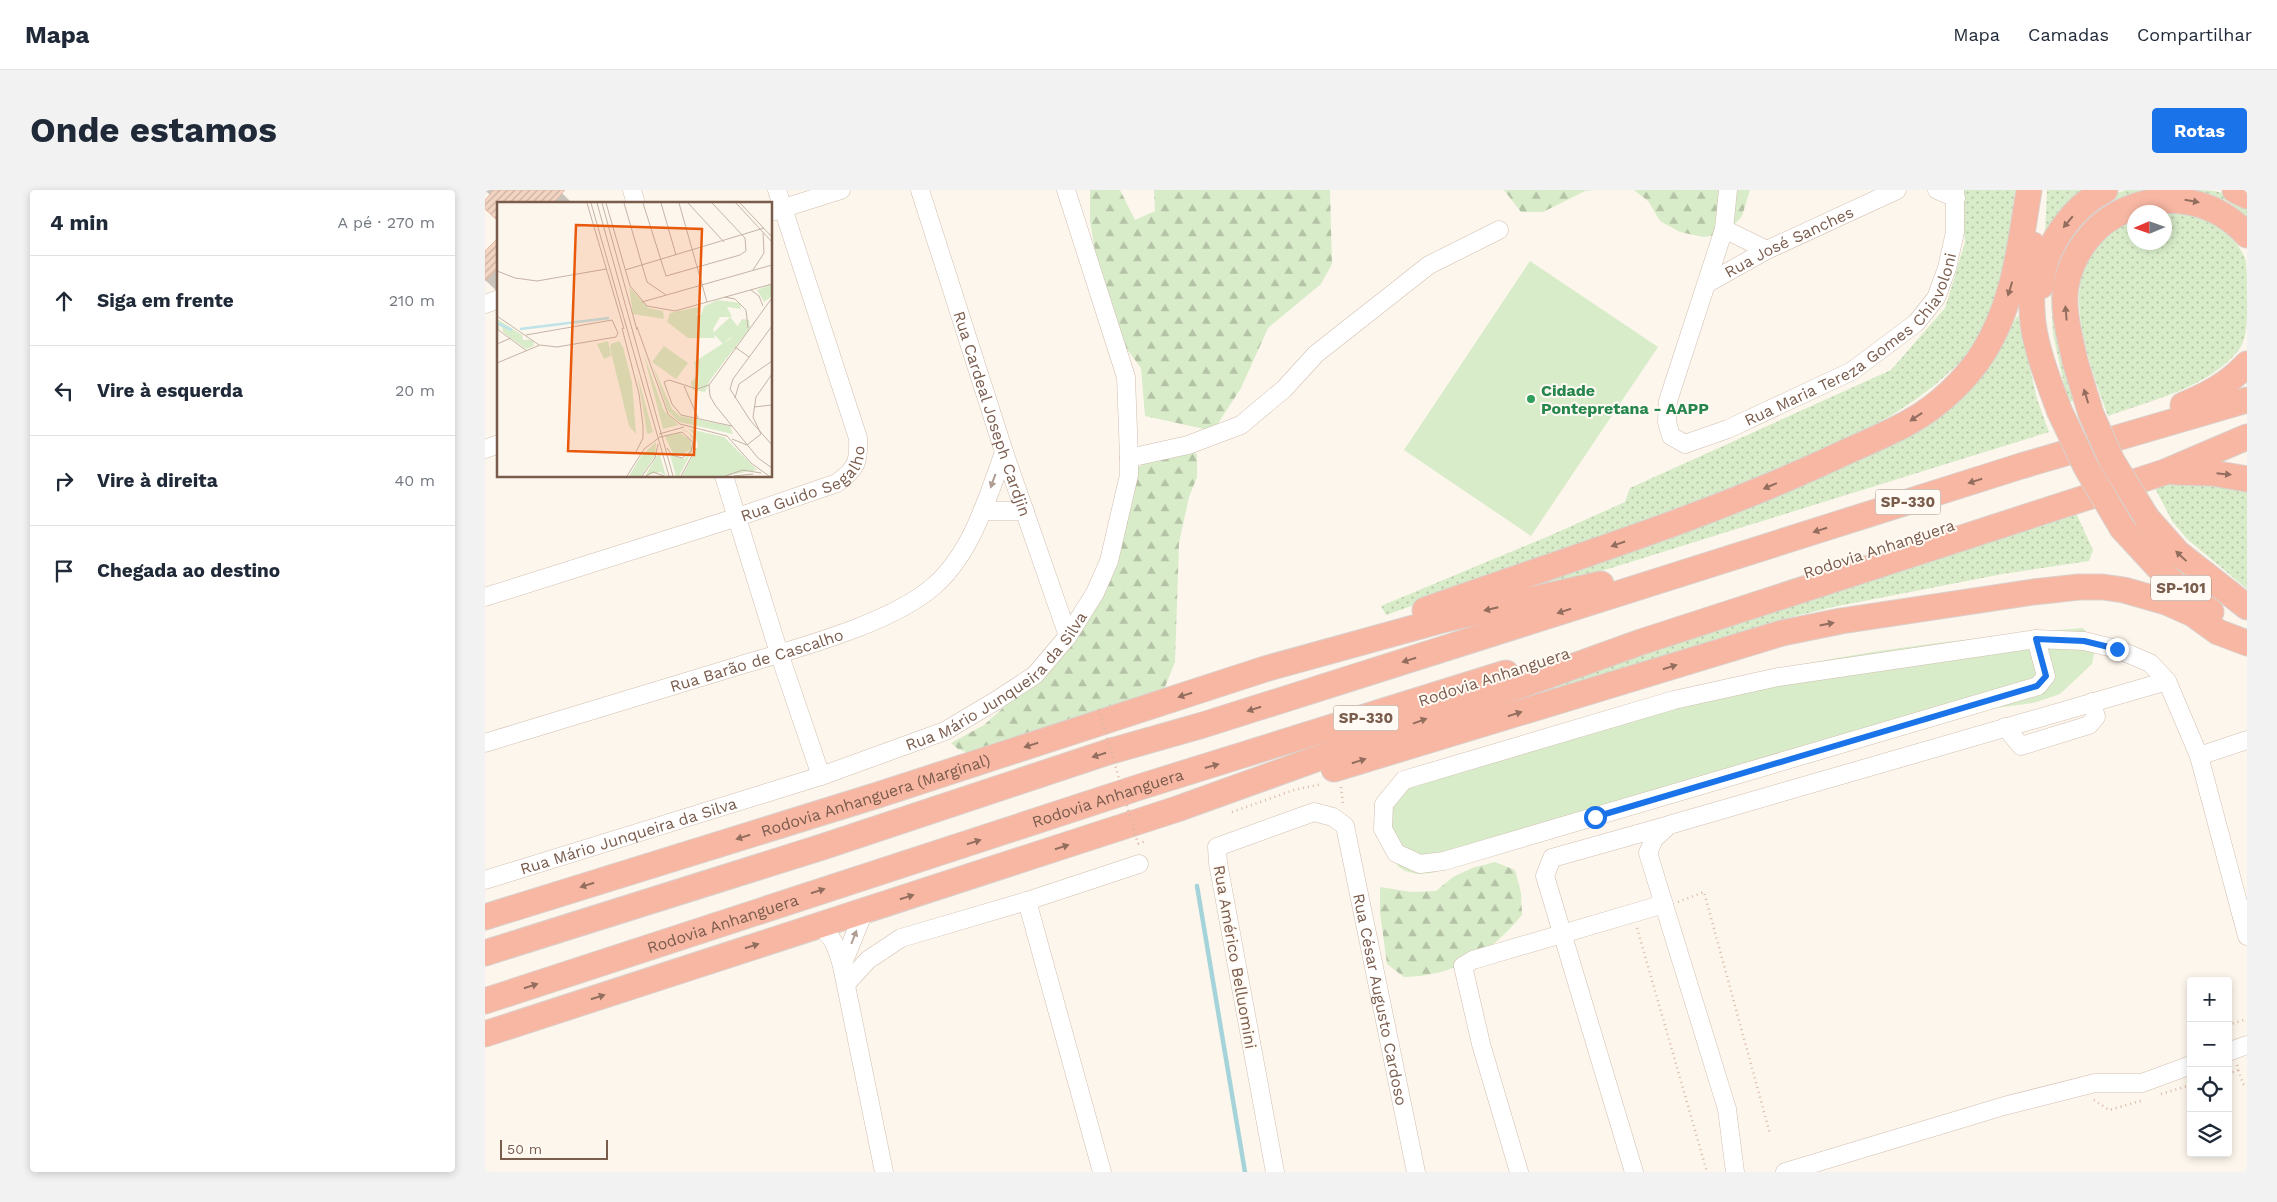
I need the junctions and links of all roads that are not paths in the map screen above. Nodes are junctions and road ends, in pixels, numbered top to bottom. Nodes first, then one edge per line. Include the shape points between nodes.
1 (632, 190) edge
2 (777, 190) edge
3 (841, 190) edge
4 (920, 190) edge
5 (1066, 190) edge
6 (1727, 190) edge
7 (1897, 190) edge
8 (1937, 190) edge
9 (2029, 190) edge
10 (2035, 190) edge
11 (2105, 190) edge
12 (2235, 190) edge
13 (1955, 194) edge
14 (2247, 196) edge
15 (636, 202) edge
16 (777, 210) edge
17 (1725, 229) junction
18 (1499, 230) dead end
19 (2247, 235) edge
20 (1767, 250) junction
21 (1708, 283) junction
22 (497, 300) edge
23 (485, 304) edge
24 (2247, 364) edge
25 (2046, 374) junction
26 (2247, 400) edge
27 (2247, 436) edge
28 (497, 445) edge
29 (485, 449) edge
30 (1004, 452) junction
31 (1129, 458) junction
32 (2021, 466) junction
33 (2165, 472) junction
34 (725, 478) edge
35 (2247, 479) edge
36 (983, 510) junction
37 (1025, 512) junction
38 (738, 517) junction
39 (1794, 538) junction
40 (485, 597) edge
41 (2247, 607) edge
42 (1068, 636) junction
43 (2036, 639) junction
44 (2247, 642) edge
45 (779, 653) junction
46 (1265, 669) junction
47 (2167, 681) junction
48 (2247, 740) edge
49 (485, 743) edge
50 (2199, 756) junction
51 (821, 776) junction
52 (1177, 809) junction
53 (1669, 825) junction
54 (1345, 826) joint
55 (1139, 864) dead end
56 (485, 880) edge
57 (1027, 901) junction
58 (1664, 904) junction
59 (869, 909) junction
60 (489, 914) edge
61 (2245, 917) edge
62 (818, 925) junction
63 (1564, 933) junction
64 (2247, 936) edge
65 (485, 953) edge
66 (843, 966) junction
67 (846, 984) junction
68 (485, 1001) edge
69 (485, 1034) edge
70 (2247, 1044) edge
71 (2232, 1050) edge
72 (2187, 1066) edge
73 (884, 1172) edge
74 (1102, 1172) edge
75 (1275, 1172) edge
76 (1416, 1172) edge
77 (1519, 1172) edge
78 (1634, 1172) edge
79 (1735, 1172) edge
80 (1785, 1172) edge

1 - 15 street
2 - 16 street, Rua Guido Segalho
3 - 16 street
4 - 30 street, Rua Cardeal Joseph Cardjin
5 - 31 street, Rua Mário Junqueira da Silva via 1126,377
6 - 17 street
7 - 20 street, Rua José Sanches
8 - 13 street
9 -> 46 highway via 2016,271 1993,336 1969,372 1936,404 1911,421 1741,499 1347,637
10 - 25 highway via 2031,293 2033,325
11 -> 25 highway via 2065,224 2052,247 2042,278 2040,309
12 - 14 highway
13 - 21 street, Rua Maria Tereza Gomes Chiavoloni via 1955,232 1947,268 1937,298 1916,323 1852,371 1728,429 1685,444 1671,436 1667,422 1668,401
16 - 38 street, Rua Guido Segalho via 857,438 859,458 851,473 837,483
17 - 20 street
17 - 21 street
18 - 31 street via 1429,265 1315,354 1284,389 1241,425 1188,445
41 -> 19 highway, bridge via 2178,553 2147,518 2112,460 2091,414 2075,361 2067,324 2066,286 2077,255 2089,235 2127,206 2143,200 2177,199 2201,203 2222,213
20 - 21 street, Rua José Sanches
22 - 23 street
24 - 32 highway via 2210,394
25 - 44 highway, SP-101, bridge via 2086,467 2122,528 2171,581
26 - 32 highway, SP-330
27 - 33 highway
68 -> 27 highway, Rodovia Anhanguera / SP-330 via 1143,786 1358,721 2047,493
28 - 29 street
30 -> 36 street, Rua Barão de Cascalho
30 - 37 street, Rua Cardeal Joseph Cardjin
31 - 42 street, Rua Mário Junqueira da Silva via 1129,475 1109,561 1095,593
32 -> 39 highway, SP-330
33 -> 35 highway via 2189,471
52 -> 33 highway via 1641,642
34 - 38 street
36 - 37 street
36 - 45 street, Rua Barão de Cascalho via 961,552 936,584 911,603 862,625
37 - 42 street, Rua Cardeal Joseph Cardjin
38 - 40 street, Rua Guido Segalho
38 - 45 street
39 -> 46 highway via 1717,553 1640,575 1446,619
39 -> 65 highway, SP-330 via 1213,722 1108,752 822,847
42 - 51 street, Rua Mário Junqueira da Silva via 1035,674 945,731
43 - 43 street via 2046,676 2037,686 1444,861 1420,864 1396,853 1383,829 1384,804 1404,780 1571,729 1674,700 1778,676
43 - 47 street via 2084,641 2117,649 2150,663
52 -> 44 highway via 1332,770 1782,633 1841,621 2033,592 2103,587 2166,602 2193,614 2219,632
45 - 49 street, Rua Barão de Cascalho
45 - 51 street
46 -> 60 highway, Rodovia Anhanguera (Marginal) via 878,795
47 - 50 street
47 - 53 street
48 - 50 street
50 - 61 street
51 - 56 street, Rua Mário Junqueira da Silva
59 -> 52 highway
53 - 58 street via 1654,838 1648,854
53 - 63 street via 1552,858 1545,876
54 - 75 street, Rua Américo Belluomini via 1333,817 1314,812 1217,847 1217,863
54 - 76 street, Rua César Augusto Cardoso
55 - 57 street
57 - 67 street via 901,938 868,960
57 - 74 street
58 - 63 street
58 - 79 street via 1727,1109
59 - 62 highway
66 -> 59 street via 861,919
61 - 64 street
62 - 66 street via 829,933
69 -> 62 highway
63 - 77 street via 1473,960 1463,966 1481,1044
63 - 78 street
66 - 67 street
67 - 73 street
70 - 71 street
72 - 80 street via 2142,1083 2095,1083 2004,1106

